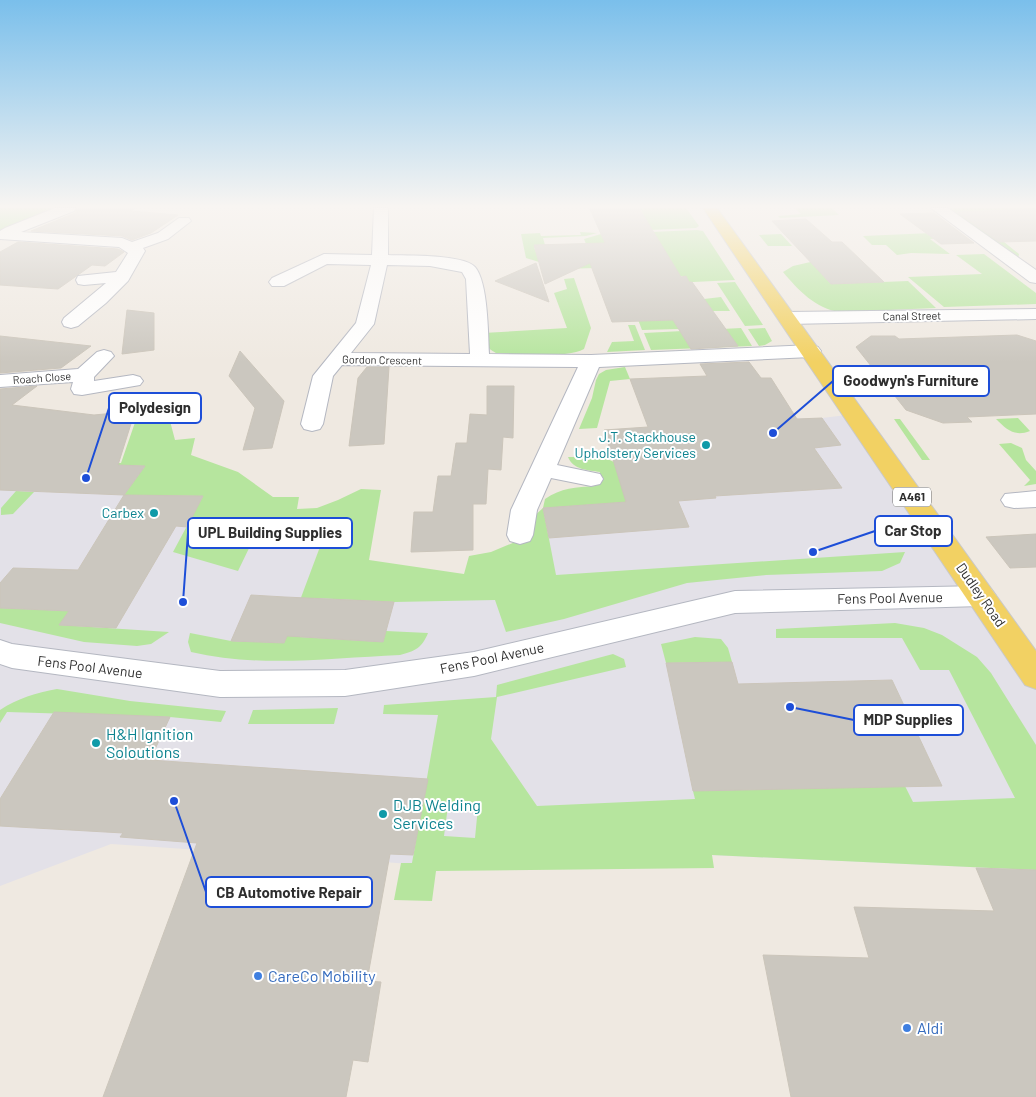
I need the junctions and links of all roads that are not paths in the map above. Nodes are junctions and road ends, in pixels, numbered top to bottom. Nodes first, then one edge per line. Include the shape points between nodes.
1 (133, 259) edge
2 (324, 259) edge
3 (335, 259) edge
4 (746, 259) edge
5 (1010, 259) edge
6 (380, 260) junction
7 (122, 277) junction
8 (1036, 278) edge
9 (84, 280) dead end
10 (278, 282) dead end
11 (1033, 317) edge
12 (788, 318) junction
13 (71, 322) dead end
14 (811, 351) junction
15 (104, 356) dead end
16 (336, 360) junction
17 (591, 361) junction
18 (480, 362) junction
19 (84, 375) junction
20 (0, 381) edge
21 (133, 381) dead end
22 (312, 424) dead end
23 (542, 470) junction
24 (591, 479) dead end
25 (520, 535) dead end
26 (981, 596) junction
27 (0, 652) edge
28 (1036, 676) edge

1 - 7 street
2 - 10 street
3 - 6 street
4 - 12 main road, A461
5 - 8 street
6 - 16 street, Gordon Crescent via 366,324
6 - 18 street via 430,261 458,265 468,270 474,279
7 - 9 street
7 - 13 street
11 - 12 street, Canal Street
12 - 14 main road, Dudley Road / A461
14 - 17 street, Gordon Crescent
14 - 26 main road, Dudley Road / A461
15 - 19 street, Roach Close
16 - 18 street, Gordon Crescent
16 - 22 street via 323,376
17 - 18 street, Gordon Crescent
17 - 23 street
19 - 20 street, Roach Close
19 - 21 street, Roach Close via 82,389
23 - 24 street
23 - 25 street via 524,510
26 - 27 street, Fens Pool Avenue via 735,602 474,664 345,683 220,684
26 - 28 main road, Dudley Road / A461

